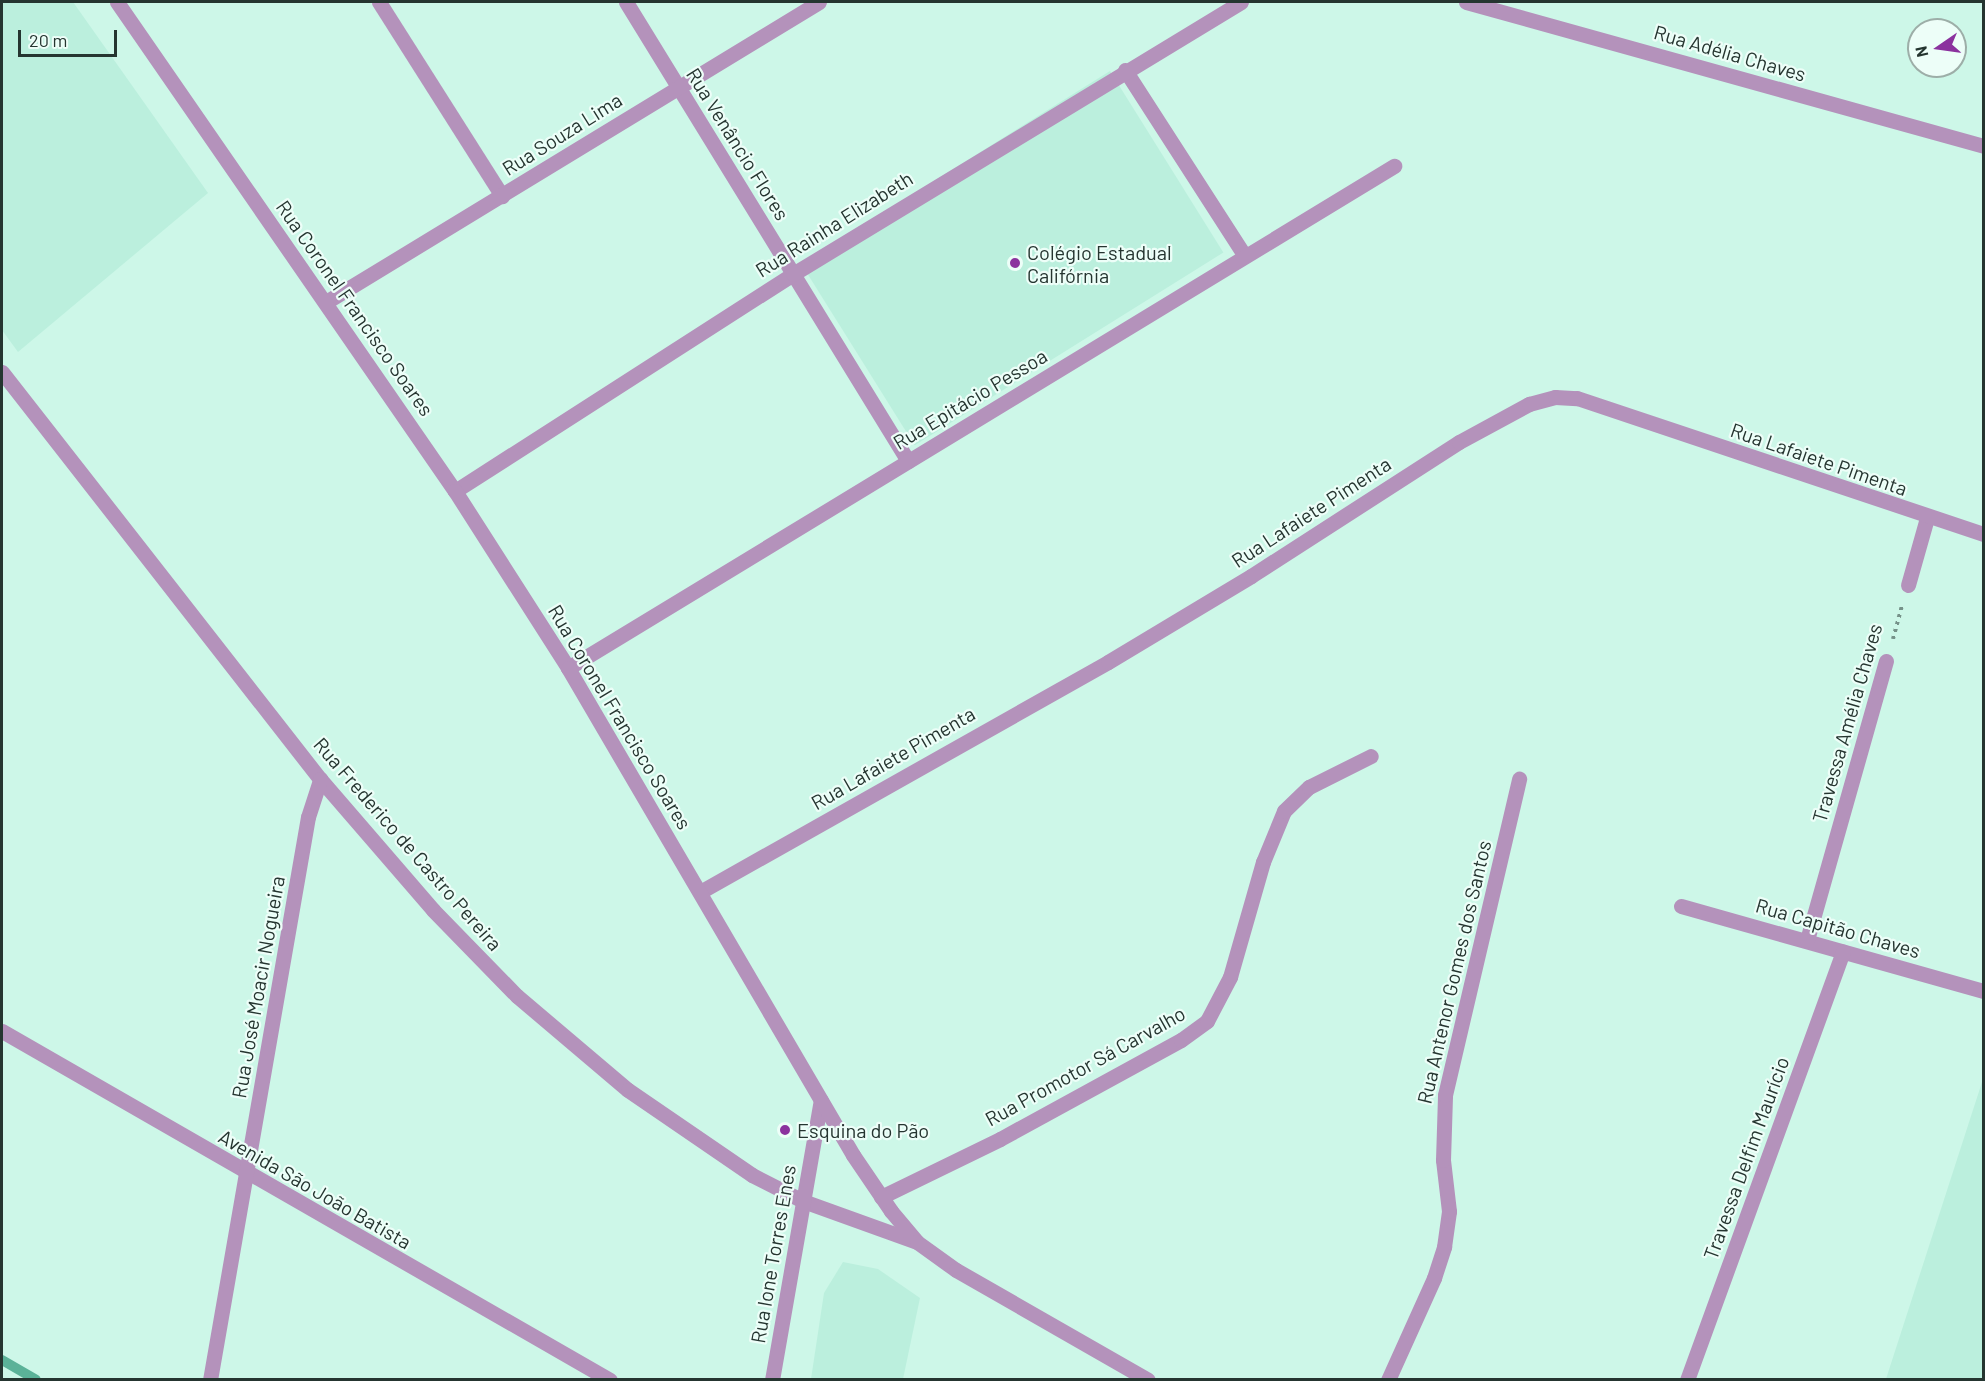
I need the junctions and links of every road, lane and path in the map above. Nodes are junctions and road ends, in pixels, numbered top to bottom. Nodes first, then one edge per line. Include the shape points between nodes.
1 (117, 2) edge
2 (379, 2) edge
3 (626, 2) edge
4 (819, 2) edge
5 (1241, 2) edge
6 (1466, 2) edge
7 (1125, 70) junction
8 (679, 87) junction
9 (1983, 146) edge
10 (1394, 166) dead end
11 (501, 196) junction
12 (1245, 256) junction
13 (793, 274) junction
14 (326, 302) junction
15 (2, 372) edge
16 (908, 461) junction
17 (455, 491) junction
18 (1927, 518) junction
19 (1983, 534) edge
20 (1908, 585) joint
21 (1887, 661) joint
22 (568, 668) junction
23 (1371, 756) dead end
24 (320, 779) junction
25 (1520, 779) dead end
26 (700, 892) junction
27 (1681, 906) dead end
28 (1807, 940) junction
29 (1844, 951) junction
30 (1983, 991) edge
31 (2, 1031) edge
32 (821, 1100) junction
33 (247, 1175) junction
34 (881, 1197) junction
35 (803, 1201) junction
36 (917, 1242) junction
37 (210, 1380) edge
38 (610, 1380) edge
39 (772, 1380) edge
40 (1148, 1380) edge
41 (1388, 1380) edge
42 (1688, 1380) edge

1 - 14 street, Rua Coronel Francisco Soares
2 - 11 street
3 - 8 street, Rua Venâncio Flores
4 - 8 street, Rua Souza Lima
5 - 7 street, Rua Rainha Elizabeth
6 - 9 street, Rua Adélia Chaves
7 - 12 street
7 - 13 street, Rua Rainha Elizabeth
8 - 11 street, Rua Souza Lima
8 - 13 street, Rua Venâncio Flores
10 - 12 street, Rua Epitácio Pessoa
11 - 14 street, Rua Souza Lima
12 - 16 street, Rua Epitácio Pessoa
13 - 16 street, Rua Venâncio Flores
13 - 17 street, Rua Rainha Elizabeth
14 - 17 street, Rua Coronel Francisco Soares
15 - 24 street, Rua Frederico de Castro Pereira
16 - 22 street, Rua Epitácio Pessoa
17 - 22 street, Rua Coronel Francisco Soares
18 - 19 street, Rua Lafaiete Pimenta
18 - 20 street
18 - 26 street, Rua Lafaiete Pimenta via 1577,398 1555,397 1529,404 1459,442 1251,576 1108,662
20 - 21 path, Travessa Amélia Chaves
21 - 28 street, Travessa Amélia Chaves
22 - 26 street, Rua Coronel Francisco Soares
23 - 34 street, Rua Promotor Sá Carvalho via 1309,787 1284,811 1263,862 1230,977 1207,1021 1182,1040
24 - 33 street, Rua José Moacir Nogueira via 308,817
24 - 35 street, Rua Frederico de Castro Pereira via 448,926 562,1036 708,1147
25 - 41 street, Rua Antenor Gomes dos Santos via 1445,1095 1443,1160 1449,1211 1444,1247
26 - 32 street, Rua Coronel Francisco Soares
27 - 28 street, Rua Capitão Chaves
28 - 29 street, Rua Capitão Chaves
29 - 30 street, Rua Capitão Chaves
29 - 42 street, Travessa Delfim Maurício
31 - 33 street, Avenida São João Batista
32 - 34 street, Rua Coronel Francisco Soares
32 - 35 street, Rua Ione Torres Enes
33 - 37 street, Rua José Moacir Nogueira
33 - 38 street, Avenida São João Batista
34 - 36 street, Rua Coronel Francisco Soares
35 - 36 street, Rua Frederico de Castro Pereira
35 - 39 street, Rua Ione Torres Enes
36 - 40 street, Rua Coronel Francisco Soares via 956,1270

